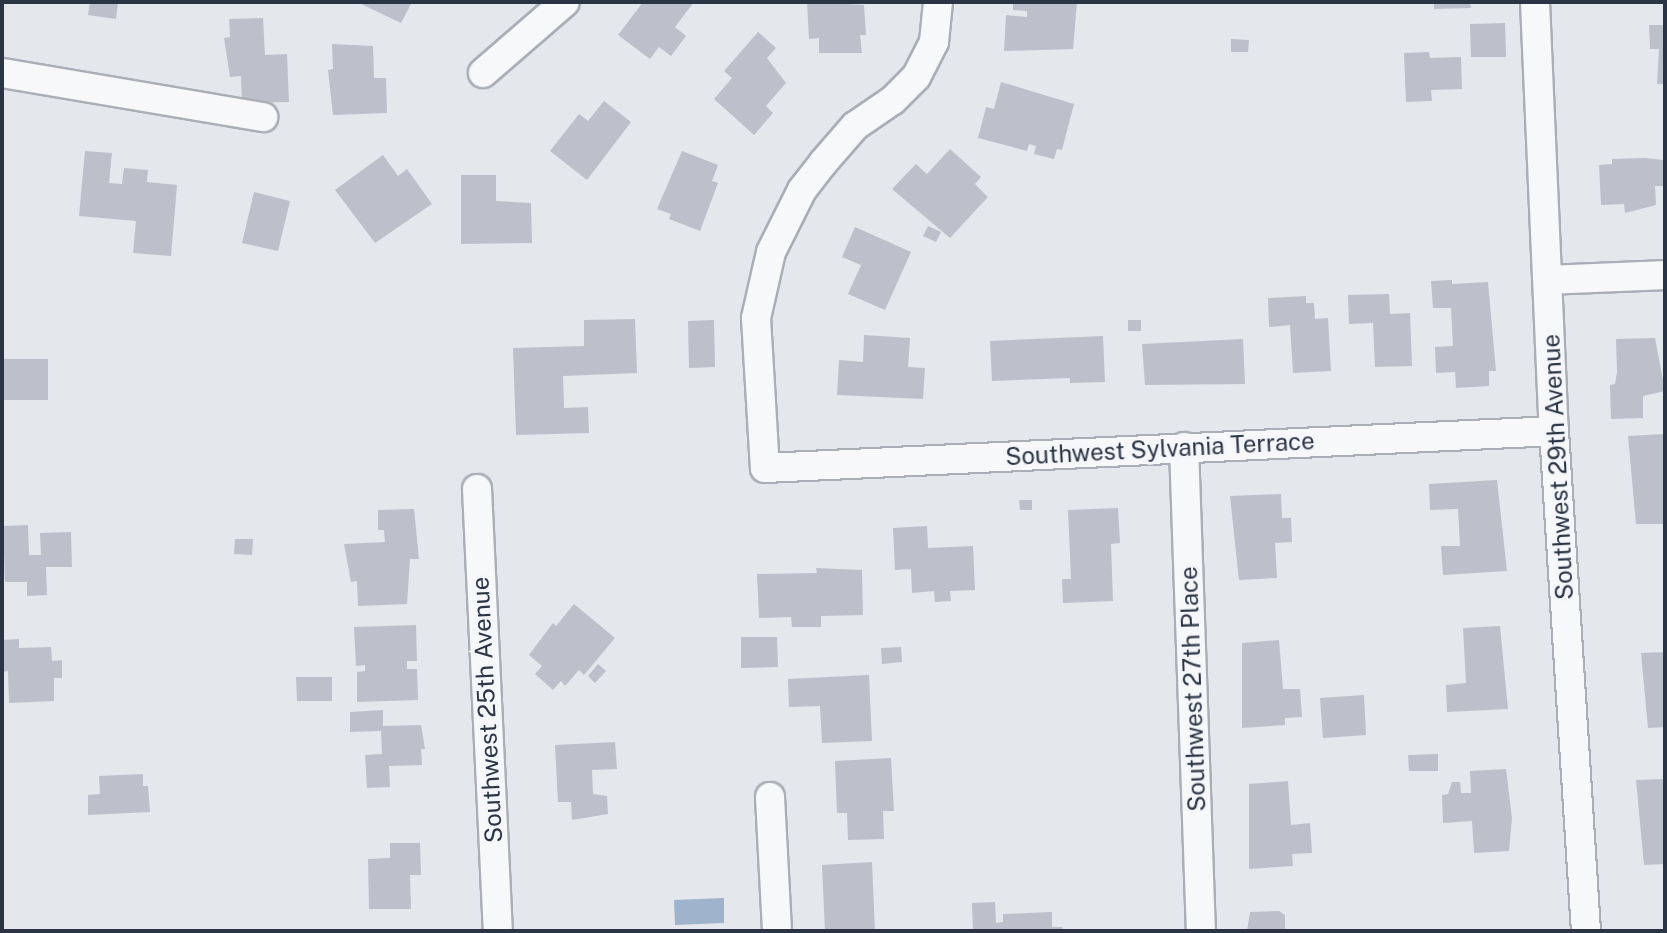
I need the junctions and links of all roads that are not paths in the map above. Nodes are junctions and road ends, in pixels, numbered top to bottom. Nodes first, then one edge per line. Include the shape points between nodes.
1 (565, 2) edge
2 (938, 2) edge
3 (1535, 2) edge
4 (2, 74) edge
5 (483, 74) dead end
6 (263, 117) dead end
7 (1665, 275) edge
8 (1548, 280) junction
9 (1554, 431) junction
10 (1184, 447) junction
11 (477, 489) dead end
12 (770, 797) dead end
13 (498, 931) edge
14 (777, 931) edge
15 (1201, 931) edge
16 (1586, 931) edge

1 - 5 street
2 - 10 street, Southwest Sylvania Terrace via 934,42 916,77 893,100 855,126 823,163 802,190 771,251 756,318 765,468
3 - 8 street, Southwest 29th Avenue
4 - 6 street
7 - 8 street
8 - 9 street, Southwest 29th Avenue
9 - 10 street, Southwest Sylvania Terrace
9 - 16 street, Southwest 29th Avenue
10 - 15 street, Southwest 27th Place
11 - 13 street, Southwest 25th Avenue
12 - 14 street

